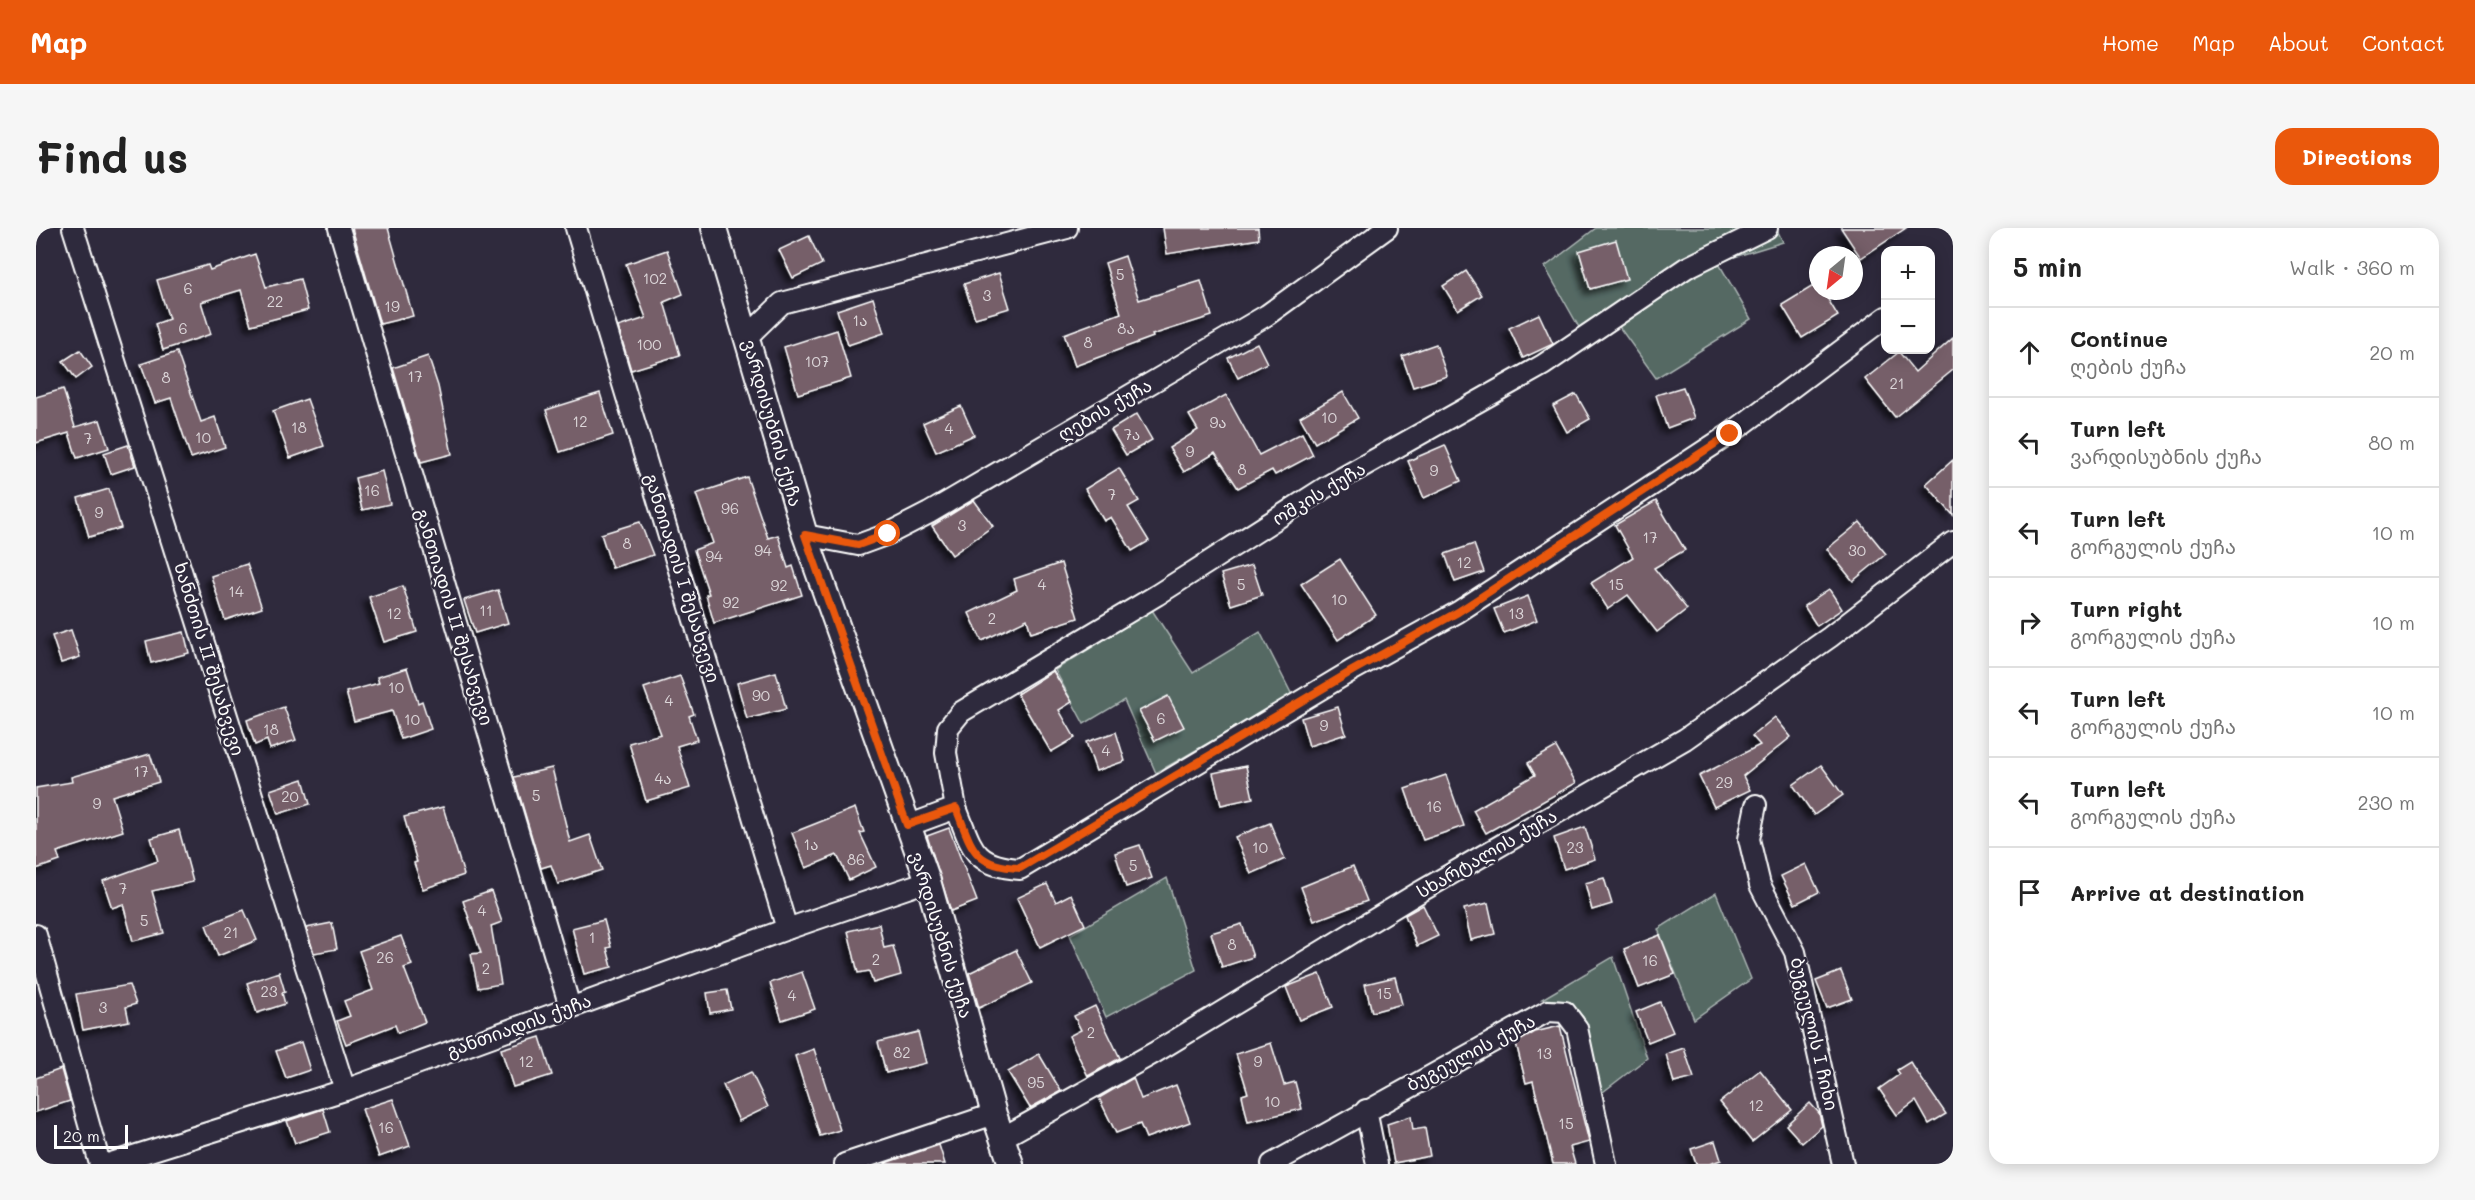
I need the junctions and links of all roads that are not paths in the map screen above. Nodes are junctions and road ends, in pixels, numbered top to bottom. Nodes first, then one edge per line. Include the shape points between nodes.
1 (73, 228) edge
2 (339, 228) edge
3 (576, 228) edge
4 (714, 228) edge
5 (1067, 228) edge
6 (1387, 228) edge
7 (1767, 228) edge
8 (1881, 321) edge
9 (747, 337) junction
10 (805, 535) junction
11 (1953, 542) edge
12 (1756, 805) dead end
13 (956, 808) junction
14 (907, 825) junction
15 (928, 881) junction
16 (788, 929) junction
17 (36, 935) edge
18 (570, 1007) junction
19 (345, 1090) junction
20 (1366, 1110) junction
21 (994, 1114) junction
22 (1002, 1138) junction
23 (100, 1164) edge
24 (108, 1164) edge
25 (845, 1164) edge
26 (1011, 1164) edge
27 (1272, 1164) edge
28 (1377, 1164) edge
29 (1606, 1164) edge
30 (1843, 1164) edge

1 - 19 street, ხანძთის II შესახვევი
2 - 18 street, განთიადის II შესახვევი
3 - 16 street, განთიადის I შესახვევი
4 - 9 street, ვარდისუბნის ქუჩა
5 - 9 street via 782,303
6 - 10 street, ღების ქუჩა via 1267,315 929,513 858,545
7 - 13 street, ოშკის ქუჩა via 1686,268 1543,365 1326,488 961,712 948,728 946,753
8 - 13 street, ოშკის ქუჩა via 1730,434 1458,612 1020,868 998,867 975,854
9 - 10 street, ვარდისუბნის ქუჩა
10 - 14 street, ვარდისუბნის ქუჩა
11 - 22 street, სხარტალის ქუჩა via 1830,637 1685,739 1418,893 1154,1053
12 - 30 street, ბუგეულის I ჩიხი via 1749,839 1760,885 1796,952
13 - 14 street
14 - 15 street, ვარდისუბნის ქუჩა
15 - 16 street, განთიადის ქუჩა
15 - 21 street, ვარდისუბნის ქუჩა
16 - 18 street, განთიადის ქუჩა
17 - 23 street
18 - 19 street, განთიადის ქუჩა
19 - 24 street, განთიადის ქუჩა
20 - 27 street, ბუგეულის ქუჩა
20 - 28 street
20 - 29 street, ბუგეულის ქუჩა via 1548,1011 1565,1012 1577,1028
21 - 22 street, ვარდისუბნის ქუჩა
21 - 25 street
22 - 26 street, ვარდისუბნის ქუჩა

